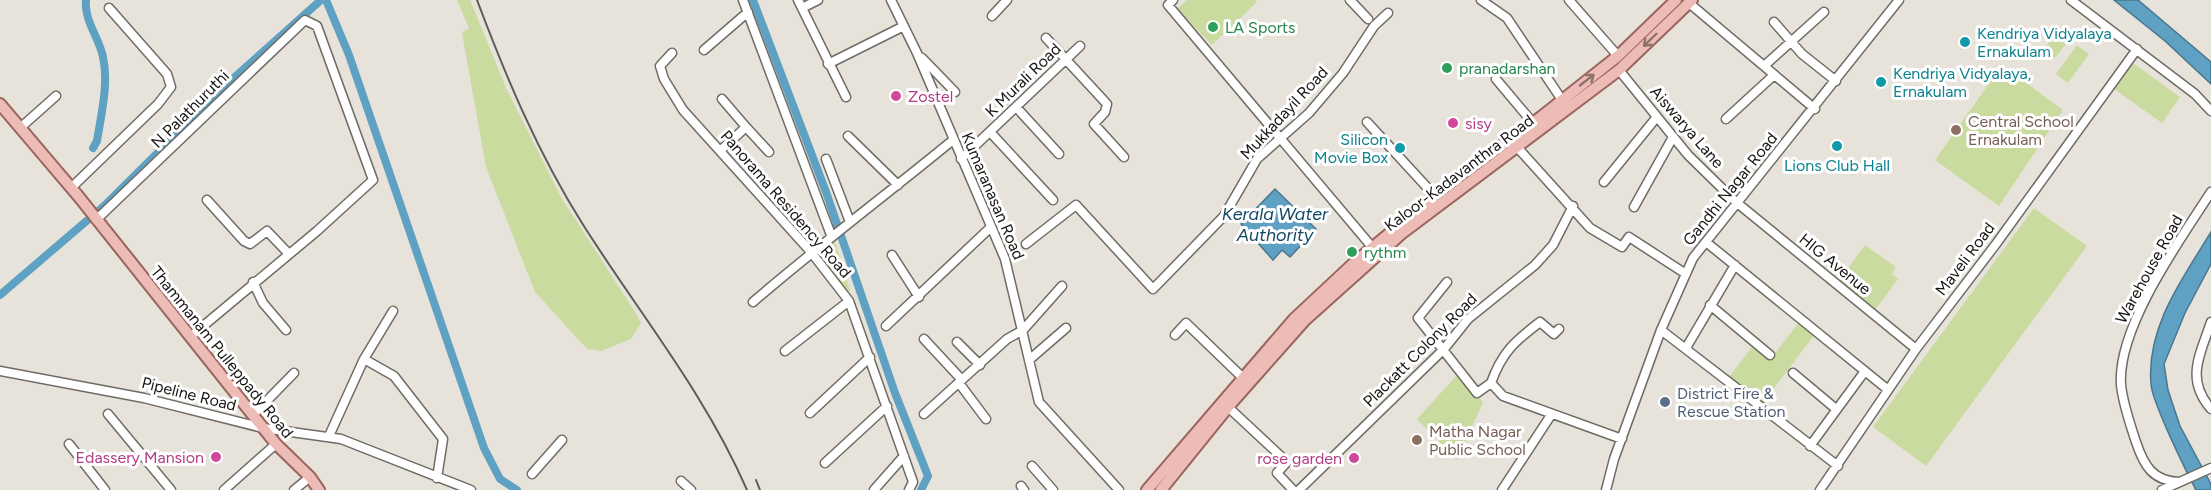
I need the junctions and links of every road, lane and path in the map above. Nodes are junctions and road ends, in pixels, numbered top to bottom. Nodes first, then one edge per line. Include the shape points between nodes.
1 (743, 0) edge
2 (818, 0) edge
3 (1007, 0) edge
4 (1350, 0) edge
5 (1481, 0) edge
6 (1569, 0) edge
7 (1676, 0) edge
8 (1899, 0) edge
9 (2071, 0) edge
10 (1689, 1) edge
11 (896, 2) edge
12 (1171, 3) edge
13 (800, 4) edge
14 (109, 8) dead end
15 (748, 12) junction
16 (1824, 12) dead end
17 (1388, 13) dead end
18 (992, 16) dead end
19 (1368, 19) dead end
20 (1774, 22) dead end
21 (904, 26) junction
22 (1046, 39) dead end
23 (1791, 43) junction
24 (1080, 46) dead end
25 (2137, 49) junction
26 (704, 50) dead end
27 (672, 53) dead end
28 (917, 53) junction
29 (1617, 56) junction
30 (1066, 59) junction
31 (828, 64) junction
32 (1764, 66) junction
33 (1619, 70) junction
34 (1774, 75) junction
35 (1496, 79) dead end
36 (1836, 81) junction
37 (955, 92) dead end
38 (56, 96) dead end
39 (846, 97) dead end
40 (722, 99) dead end
41 (1562, 100) junction
42 (0, 104) edge
43 (1016, 107) junction
44 (1815, 109) junction
45 (2211, 111) edge
46 (1656, 118) junction
47 (1726, 119) dead end
48 (1367, 122) dead end
49 (1533, 123) junction
50 (746, 127) junction
51 (20, 128) junction
52 (990, 132) junction
53 (848, 136) dead end
54 (1673, 137) junction
55 (1278, 138) junction
56 (953, 140) junction
57 (1514, 143) junction
58 (721, 150) junction
59 (769, 152) dead end
60 (1059, 154) dead end
61 (1124, 157) dead end
62 (826, 159) dead end
63 (961, 159) junction
64 (1604, 182) dead end
65 (898, 185) junction
66 (2211, 192) edge
67 (75, 193) junction
68 (1434, 196) junction
69 (207, 200) dead end
70 (1053, 200) dead end
71 (1736, 202) junction
72 (1573, 206) junction
73 (1634, 207) dead end
74 (96, 220) junction
75 (849, 223) junction
76 (991, 227) junction
77 (105, 232) junction
78 (831, 235) junction
79 (1706, 242) junction
80 (1026, 244) dead end
81 (1372, 247) junction
82 (811, 252) junction
83 (289, 254) junction
84 (892, 255) dead end
85 (1735, 265) junction
86 (1686, 274) junction
87 (253, 282) junction
88 (1447, 282) dead end
89 (1062, 286) dead end
90 (919, 297) junction
91 (849, 301) junction
92 (753, 302) dead end
93 (1710, 304) junction
94 (393, 311) dead end
95 (2211, 322) edge
96 (886, 326) dead end
97 (1066, 328) dead end
98 (1559, 329) dead end
99 (286, 330) dead end
100 (1023, 330) junction
101 (1661, 330) junction
102 (1175, 335) dead end
103 (1284, 336) junction
104 (190, 337) junction
105 (924, 339) dead end
106 (957, 342) dead end
107 (1686, 348) junction
108 (1444, 349) junction
109 (1916, 349) junction
110 (785, 351) dead end
111 (1770, 355) dead end
112 (870, 357) junction
113 (364, 359) junction
114 (1029, 360) junction
115 (980, 365) junction
116 (0, 371) edge
117 (1865, 371) junction
118 (294, 373) dead end
119 (1793, 373) dead end
120 (1242, 377) junction
121 (960, 381) junction
122 (1491, 383) junction
123 (1887, 389) junction
124 (887, 406) junction
125 (1228, 406) junction
126 (1836, 409) junction
127 (2211, 409) edge
128 (810, 412) dead end
129 (108, 414) dead end
130 (924, 414) dead end
131 (253, 415) junction
132 (1551, 416) junction
133 (986, 418) dead end
134 (263, 428) junction
135 (328, 436) junction
136 (562, 440) dead end
137 (1622, 440) junction
138 (69, 444) dead end
139 (276, 444) junction
140 (1810, 446) junction
141 (904, 456) junction
142 (825, 463) dead end
143 (1032, 466) dead end
144 (1838, 466) junction
145 (2211, 468) edge
146 (532, 474) dead end
147 (310, 477) junction
148 (438, 478) junction
149 (681, 481) dead end
150 (2182, 481) junction
151 (105, 490) edge
152 (171, 490) edge
153 (224, 490) edge
154 (294, 490) edge
155 (319, 490) edge
156 (471, 490) edge
157 (691, 490) edge
158 (874, 490) edge
159 (909, 490) edge
160 (1053, 490) edge
161 (1119, 490) edge
162 (1147, 490) edge
163 (1161, 490) edge
164 (1293, 490) edge
165 (1299, 490) edge
166 (1502, 490) edge
167 (1606, 490) edge
168 (1820, 490) edge
169 (2162, 490) edge

1 - 15 street
2 - 13 street
3 - 18 street
4 - 19 street
5 - 41 street via 1507,18
6 - 29 street
7 - 29 main road, Kaloor-Kadavanthra Road
8 - 36 street, Gandhi Nagar Road
9 - 25 street
10 - 32 street
10 -> 33 main road, Kaloor-Kadavanthra Road
11 - 21 street, Kumaranasan Road
12 - 55 street
13 - 31 street
14 - 67 street via 166,74 171,87
15 - 26 street
15 - 78 street
16 - 23 street
17 - 55 street, Mukkadayil Road via 1309,113
20 - 23 street
21 - 28 street, Kumaranasan Road
21 - 31 street
22 - 30 street
23 - 32 street
23 - 36 street
24 - 30 street, K Murali Road
25 - 45 street
25 - 109 street, Maveli Road
27 - 58 street, Panorama Residency Road via 660,66 664,79 683,110
28 - 37 street
28 - 56 street, Kumaranasan Road
41 -> 29 main road, Kaloor-Kadavanthra Road
30 - 43 street, K Murali Road
30 - 61 street via 1107,104 1094,124
31 - 39 street
32 - 34 street
33 - 46 street, Aiswarya Lane
33 - 57 main road, Kaloor-Kadavanthra Road
34 - 44 street
34 - 47 street
35 - 49 street
36 - 44 street, Gandhi Nagar Road
38 - 51 street
40 - 50 street
41 - 49 main road, Kaloor-Kadavanthra Road
42 - 51 main road, Thammanam Pulleppady Road
43 - 52 street, K Murali Road
43 - 60 street
44 - 71 street, Gandhi Nagar Road
46 - 54 street, Aiswarya Lane
46 - 64 street
48 - 68 street
49 - 57 main road, Kaloor-Kadavanthra Road
50 - 58 street
50 - 59 street
51 - 67 main road, Thammanam Pulleppady Road
52 - 63 street, K Murali Road
52 - 70 street
53 - 65 street
54 - 71 street, Aiswarya Lane
54 - 73 street
55 - 80 street, Mukkadayil Road via 1257,159 1224,216 1153,289 1076,205
55 - 81 street
56 - 63 street, Kumaranasan Road
56 - 65 street
57 - 68 main road, Kaloor-Kadavanthra Road
57 - 72 street
57 - 103 main road, Kaloor-Kadavanthra Road
58 - 82 street, Panorama Residency Road
62 - 75 street
63 - 76 street, Kumaranasan Road
65 - 75 street
66 - 150 street, Warehouse Road via 2144,303 2122,365 2121,385 2138,448 2155,476 2165,481
67 - 74 main road, Thammanam Pulleppady Road
67 - 77 main road, Thammanam Pulleppady Road via 90,222
68 - 81 main road, Kaloor-Kadavanthra Road
69 - 83 street via 244,241 250,244 267,231
71 - 79 street, Gandhi Nagar Road
71 - 109 street, HIG Avenue
72 - 86 street via 1590,228 1609,241 1622,247 1629,237
72 - 108 street, Plackatt Colony Road via 1553,244 1535,265 1468,319
74 - 77 main road, Thammanam Pulleppady Road
74 - 83 street, N Palathuruthi via 305,20 317,26 324,41 373,180
75 - 78 street
76 - 90 street
76 - 100 street, Kumaranasan Road via 1005,259
77 - 104 main road, Thammanam Pulleppady Road
78 - 82 street
79 - 85 street
79 - 86 street, Gandhi Nagar Road
81 - 103 main road, Kaloor-Kadavanthra Road
82 - 91 street, Panorama Residency Road
82 - 92 street
83 - 87 street
84 - 90 street
85 - 93 street
85 - 117 street
86 - 101 street, Gandhi Nagar Road
87 - 99 street via 262,303
87 - 104 street
88 - 108 street via 1418,318
89 - 100 street
90 - 96 street
91 - 110 street
91 - 112 street, Panorama Residency Road
93 - 107 street
93 - 111 street
94 - 113 street
95 - 127 street via 2195,372 2200,396
97 - 114 street
98 - 122 street via 1554,334 1540,322 1522,336 1499,360
100 - 114 street, Kumaranasan Road
100 - 115 street via 1007,339
101 - 107 street
101 - 137 street, Gandhi Nagar Road
102 - 120 street via 1186,323
103 - 120 main road, Kaloor-Kadavanthra Road
103 - 125 main road, Kaloor-Kadavanthra Road
104 - 131 main road, Thammanam Pulleppady Road
105 - 121 street
106 - 115 street
107 - 140 street
108 - 122 street via 1477,393
108 - 165 street, Plackatt Colony Road
109 - 123 street, Maveli Road
112 - 124 street, Panorama Residency Road
112 - 128 street
113 - 135 street
113 - 148 street via 393,376 442,439
114 - 161 street, Kumaranasan Road via 1035,391 1045,411
115 - 121 street
116 - 134 street, Pipeline Road via 144,398
117 - 123 street
117 - 126 street
118 - 131 street
119 - 126 street
120 - 162 main road, Kaloor-Kadavanthra Road
121 - 130 street
121 - 133 street
122 - 132 street via 1503,396
123 - 144 street, Maveli Road
124 - 141 street, Panorama Residency Road
124 - 142 street
125 - 163 main road, Kaloor-Kadavanthra Road
125 - 164 street via 1287,462 1277,473
126 - 140 street
129 - 152 street
131 - 134 main road, Thammanam Pulleppady Road
132 - 137 street
132 - 166 street
134 - 135 street, Pipeline Road
134 - 139 main road, Thammanam Pulleppady Road
135 - 148 street, Pipeline Road
136 - 146 street
137 - 167 street, Gandhi Nagar Road
138 - 151 street
139 - 147 main road, Thammanam Pulleppady Road
139 - 153 street
140 - 144 street
141 - 158 street
141 - 159 street, Panorama Residency Road via 913,482
143 - 160 street
144 - 168 street, Maveli Road
145 - 150 street
147 - 154 street
147 - 155 main road, Thammanam Pulleppady Road
148 - 156 street, Pipeline Road
149 - 157 street
150 - 169 street

